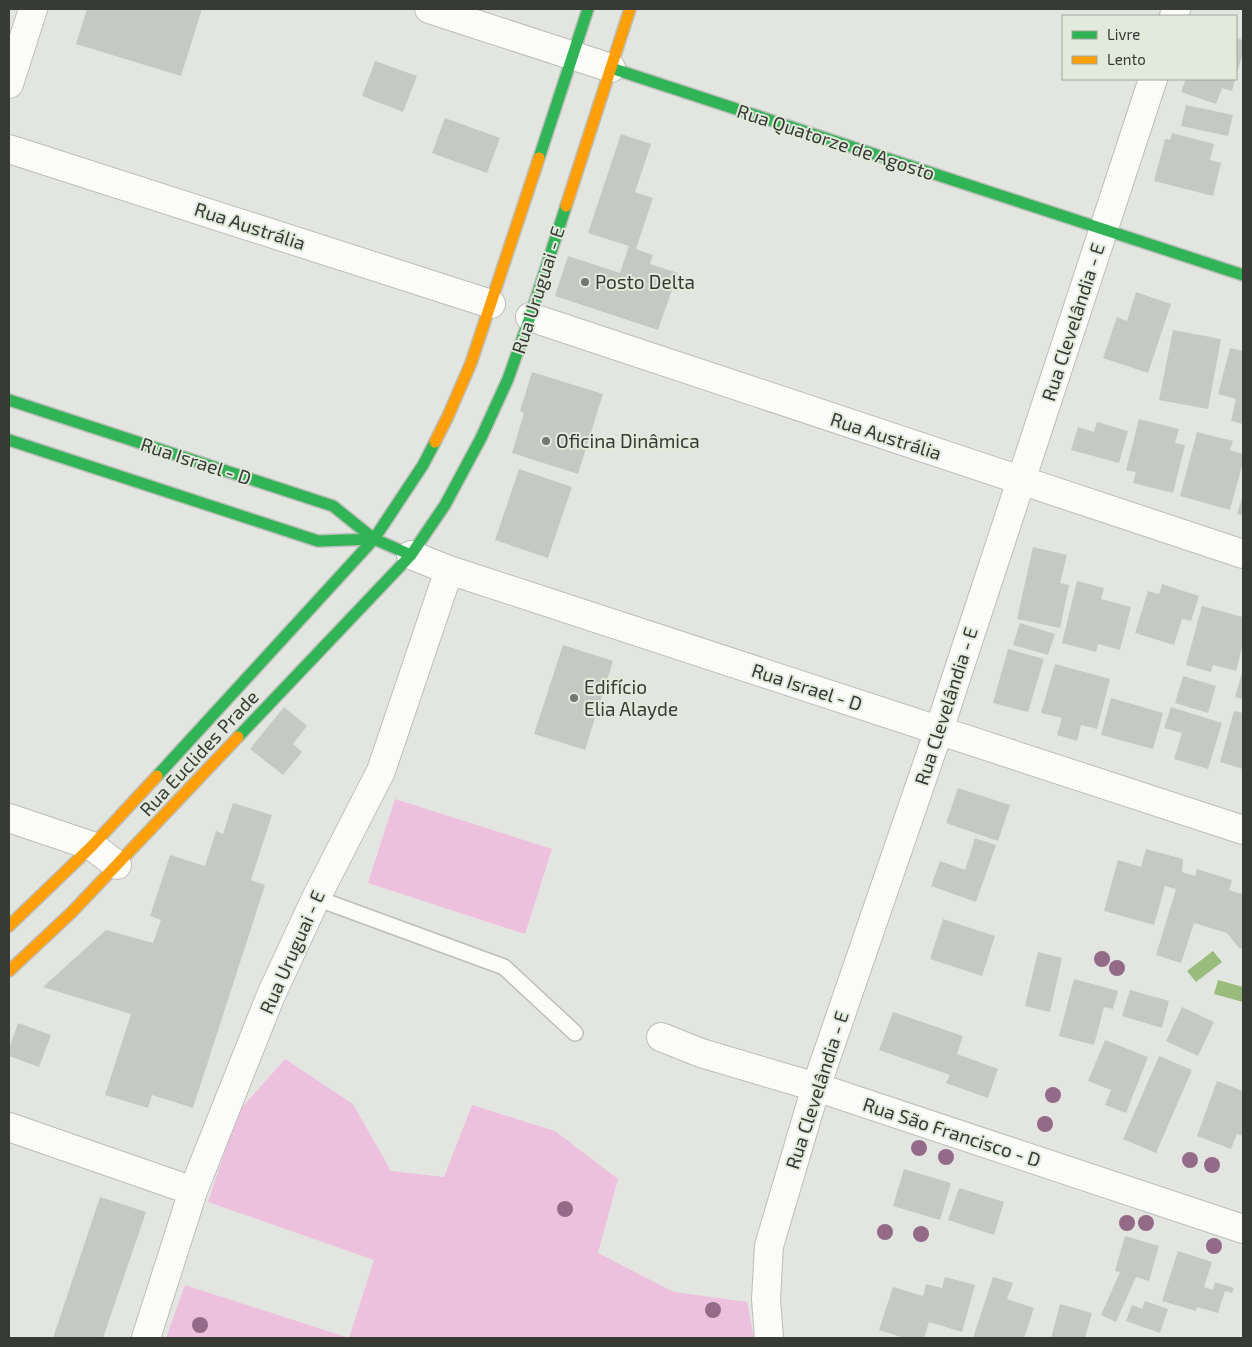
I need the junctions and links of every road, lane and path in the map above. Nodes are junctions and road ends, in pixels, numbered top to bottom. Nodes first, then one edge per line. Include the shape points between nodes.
1 (33, 9) edge
2 (429, 9) edge
3 (588, 9) edge
4 (630, 9) edge
5 (573, 56) junction
6 (611, 68) junction
7 (1153, 80) edge
8 (9, 84) edge
9 (9, 149) edge
10 (1104, 229) junction
11 (1243, 275) edge
12 (491, 304) junction
13 (530, 317) junction
14 (9, 400) edge
15 (9, 440) edge
16 (1021, 481) junction
17 (374, 539) junction
18 (1243, 554) edge
19 (411, 555) junction
20 (449, 570) junction
21 (939, 730) junction
22 (9, 818) edge
23 (1243, 830) edge
24 (92, 846) junction
25 (117, 865) junction
26 (316, 898) junction
27 (9, 926) edge
28 (9, 971) edge
29 (575, 1033) dead end
30 (661, 1037) dead end
31 (816, 1087) junction
32 (9, 1127) edge
33 (193, 1191) junction
34 (1243, 1228) edge
35 (146, 1338) edge
36 (769, 1338) edge

1 - 8 street
2 - 5 street, Rua Quatorze de Agosto
3 - 5 main road
4 - 6 main road, Rua Uruguai - E
5 - 6 street, Rua Quatorze de Agosto
5 - 12 main road
6 - 10 main road, Rua Quatorze de Agosto
6 - 13 main road, Rua Uruguai - E
7 - 10 street, Rua Clevelândia - E
9 - 12 street, Rua Austrália
10 - 11 main road, Rua Quatorze de Agosto
10 - 16 street, Rua Clevelândia - E
12 - 17 main road via 448,416 423,466
13 - 16 street, Rua Austrália
13 - 19 main road, Rua Uruguai - E via 508,379 481,438 444,505
14 - 17 main road, Rua Israel - D via 333,506
15 - 17 main road, Rua Israel - D via 318,540
16 - 18 street, Rua Austrália
16 - 21 street, Rua Clevelândia - E
17 - 19 main road, Rua Israel - D
17 - 24 main road, Rua Euclides Prade
19 - 20 street, Rua Israel - D
19 - 25 main road, Rua Euclides Prade
20 - 21 street, Rua Israel - D
20 - 26 street, Rua Uruguai - E via 381,770
21 - 23 street, Rua Israel - D
21 - 31 street, Rua Clevelândia - E
22 - 24 street
24 - 25 street
24 - 27 main road, Rua Euclides Prade
25 - 28 main road, Rua Euclides Prade
26 - 29 lane via 504,967
26 - 33 street, Rua Uruguai - E via 272,995
30 - 31 street, Rua São Francisco - D via 701,1053
31 - 34 street, Rua São Francisco - D
31 - 36 street, Rua Clevelândia - E via 769,1246 766,1299
32 - 33 street
33 - 35 street, Rua Uruguai - E

